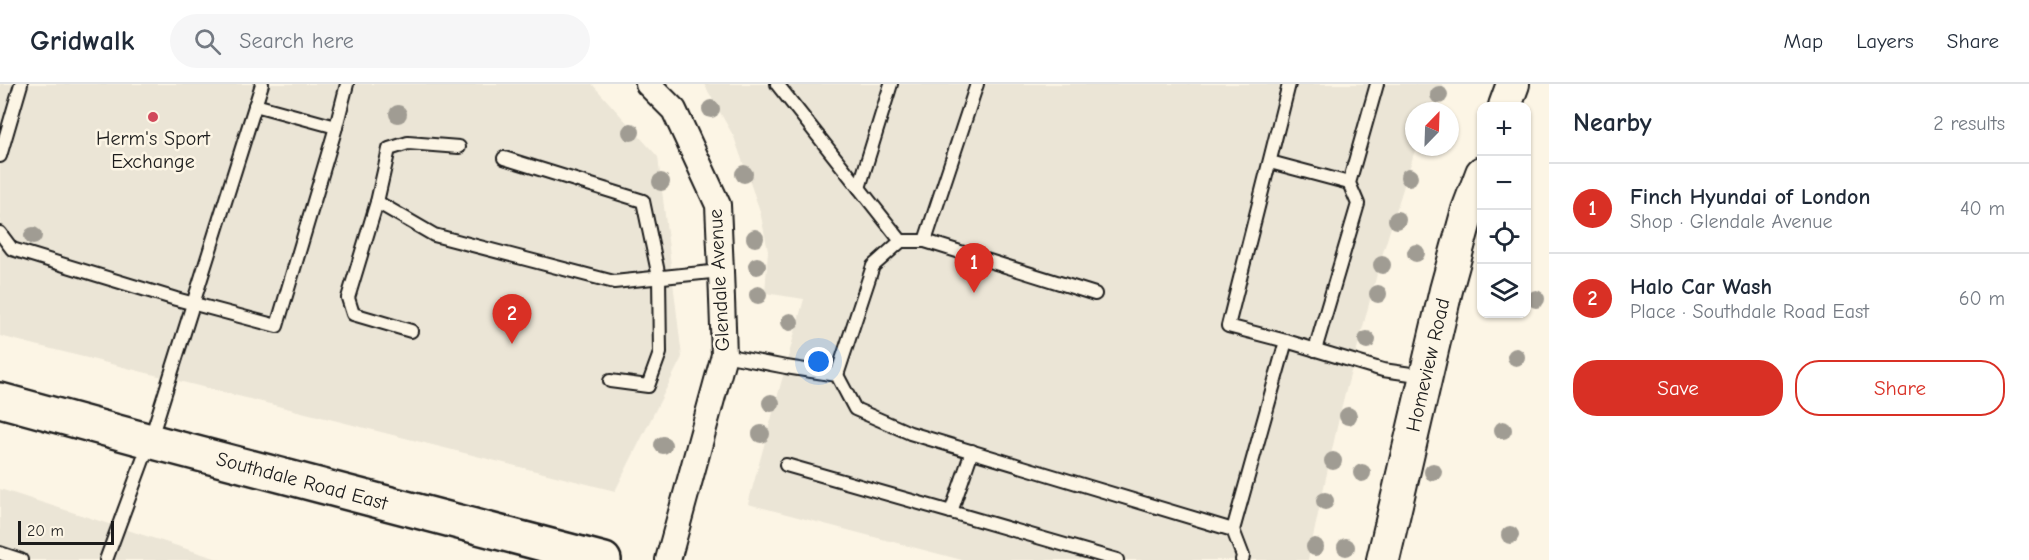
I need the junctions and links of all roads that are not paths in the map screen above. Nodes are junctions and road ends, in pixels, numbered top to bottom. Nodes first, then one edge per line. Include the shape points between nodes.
1 (21, 84) edge
2 (262, 84) edge
3 (347, 84) edge
4 (648, 84) edge
5 (777, 84) edge
6 (891, 84) edge
7 (976, 84) edge
8 (1289, 84) edge
9 (1377, 84) edge
10 (1513, 84) edge
11 (1506, 102) edge
12 (255, 105) junction
13 (336, 126) junction
14 (459, 147) dead end
15 (0, 156) edge
16 (504, 158) dead end
17 (1270, 162) junction
18 (1349, 183) junction
19 (1477, 186) edge
20 (859, 188) junction
21 (377, 202) junction
22 (0, 233) edge
23 (925, 241) junction
24 (901, 242) junction
25 (721, 271) junction
26 (659, 277) junction
27 (1095, 294) dead end
28 (193, 303) junction
29 (411, 331) dead end
30 (1286, 342) junction
31 (1315, 350) junction
32 (724, 355) junction
33 (837, 375) junction
34 (1426, 376) junction
35 (610, 381) dead end
36 (0, 400) edge
37 (150, 441) junction
38 (972, 452) junction
39 (786, 465) dead end
40 (951, 512) junction
41 (1233, 530) junction
42 (0, 553) edge
43 (21, 560) edge
44 (106, 560) edge
45 (604, 560) edge
46 (668, 560) edge
47 (1117, 560) edge
48 (1242, 560) edge
49 (1383, 560) edge

1 - 15 lane
2 - 12 lane
3 - 13 lane
4 - 25 street, Glendale Avenue via 674,110 718,205
5 - 20 lane
6 - 20 lane
7 - 23 lane
8 - 17 lane
9 - 18 lane
10 - 11 street
12 - 13 lane
12 - 28 lane
13 - 28 lane via 277,326
14 - 21 lane via 408,143 389,149
16 - 26 lane via 643,201
17 - 18 lane
17 - 30 lane via 1228,326
18 - 31 lane via 1358,204
19 - 34 street, Homeview Road via 1446,290
20 - 24 lane
21 - 26 lane via 434,234 614,282
21 - 29 lane via 348,298 353,314
22 - 28 lane via 12,249
23 - 24 lane
23 - 27 lane
24 - 33 lane via 873,266
25 - 26 lane
25 - 32 street, Glendale Avenue
26 - 35 lane via 660,353 648,386
28 - 37 lane
30 - 31 lane
30 - 41 lane
31 - 34 lane via 1383,370
32 - 33 lane
32 - 46 street, Glendale Avenue
33 - 38 lane via 855,409 910,433
34 - 49 street, Homeview Road
36 - 37 main road, Southdale Road East
37 - 44 lane
37 - 45 main road, Southdale Road East
38 - 40 lane
38 - 41 lane
39 - 40 lane
40 - 47 lane
41 - 48 lane
42 - 43 lane

